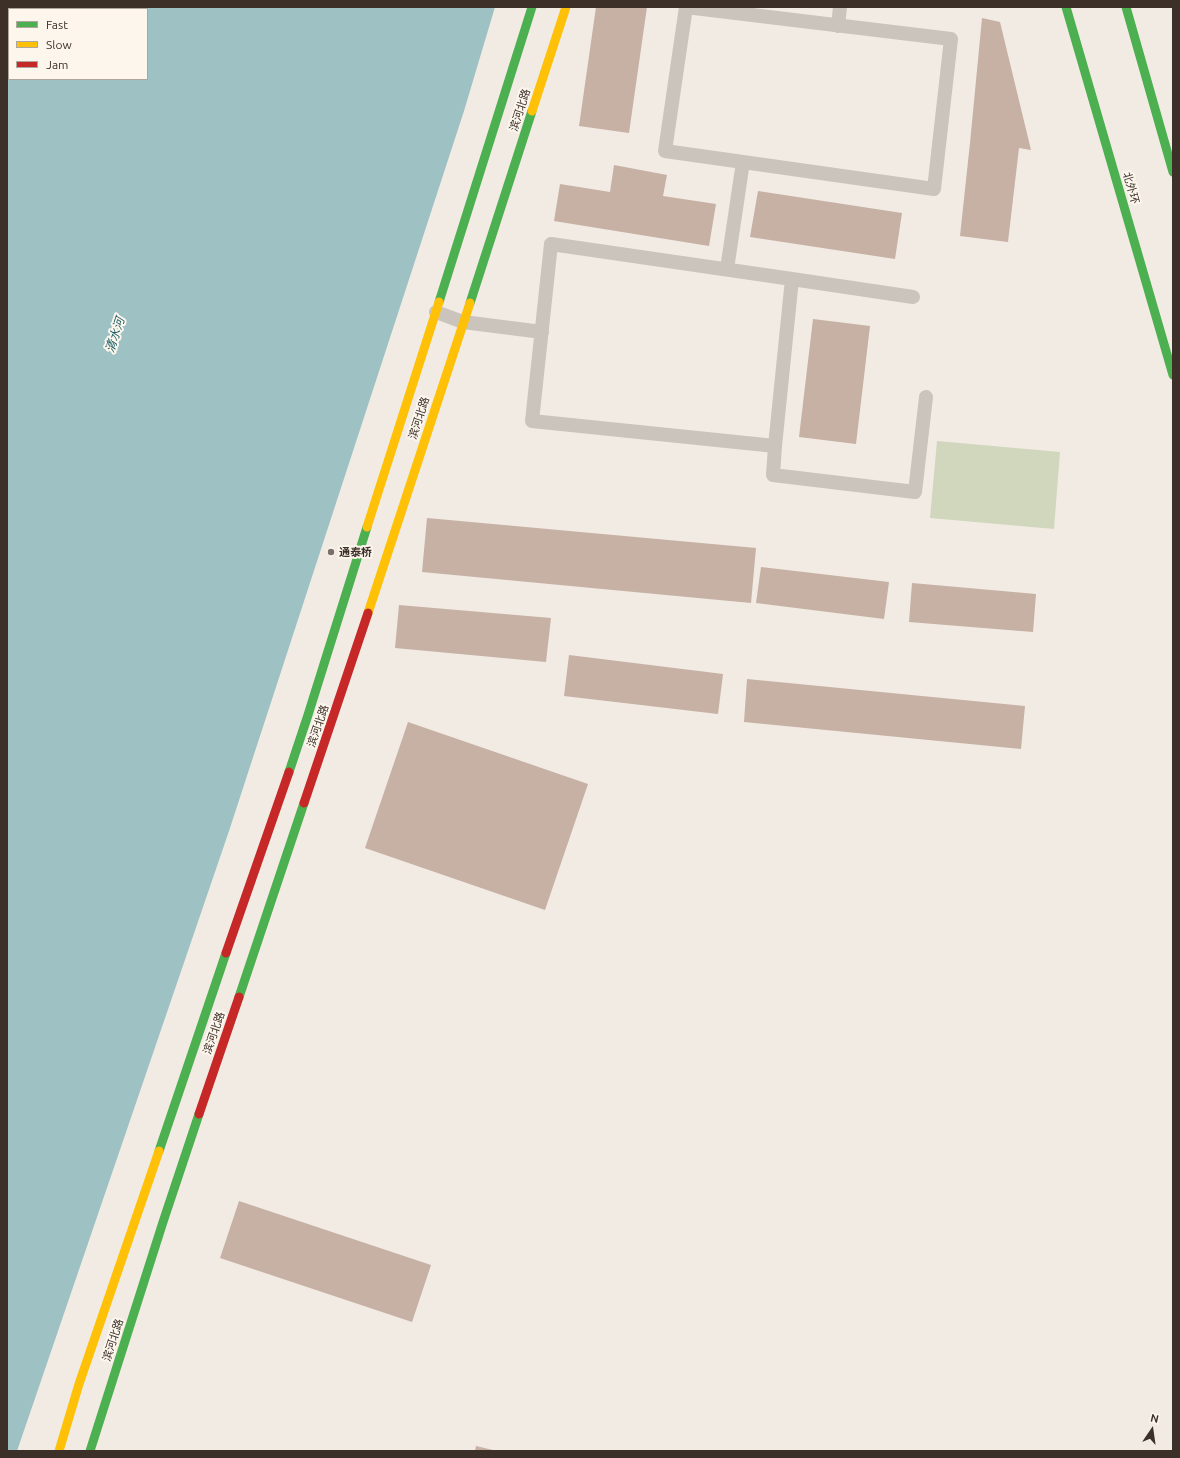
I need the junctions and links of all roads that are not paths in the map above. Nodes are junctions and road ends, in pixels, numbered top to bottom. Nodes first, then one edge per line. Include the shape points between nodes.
1 (532, 7) edge
2 (566, 7) edge
3 (840, 7) edge
4 (1066, 7) edge
5 (1126, 7) edge
6 (838, 26) junction
7 (743, 162) junction
8 (1173, 172) edge
9 (727, 269) junction
10 (792, 279) junction
11 (913, 297) dead end
12 (436, 312) junction
13 (463, 322) junction
14 (542, 332) junction
15 (1173, 375) edge
16 (926, 397) dead end
17 (775, 446) junction
18 (59, 1451) edge
19 (90, 1451) edge

1 - 12 main road, 滨河北路
2 - 13 main road, 滨河北路
3 - 6 lane
4 - 15 main road, 北外环
5 - 8 main road
6 - 7 lane via 686,7 666,151
6 - 7 lane via 951,39 934,189
7 - 9 lane
9 - 10 lane
9 - 14 lane via 551,244
10 - 11 lane
10 - 17 lane
12 - 13 lane
12 - 18 main road, 滨河北路 via 308,715 79,1384
13 - 14 lane
13 - 19 main road, 滨河北路 via 361,635 163,1222
14 - 17 lane via 532,421
16 - 17 lane via 915,492 773,475

